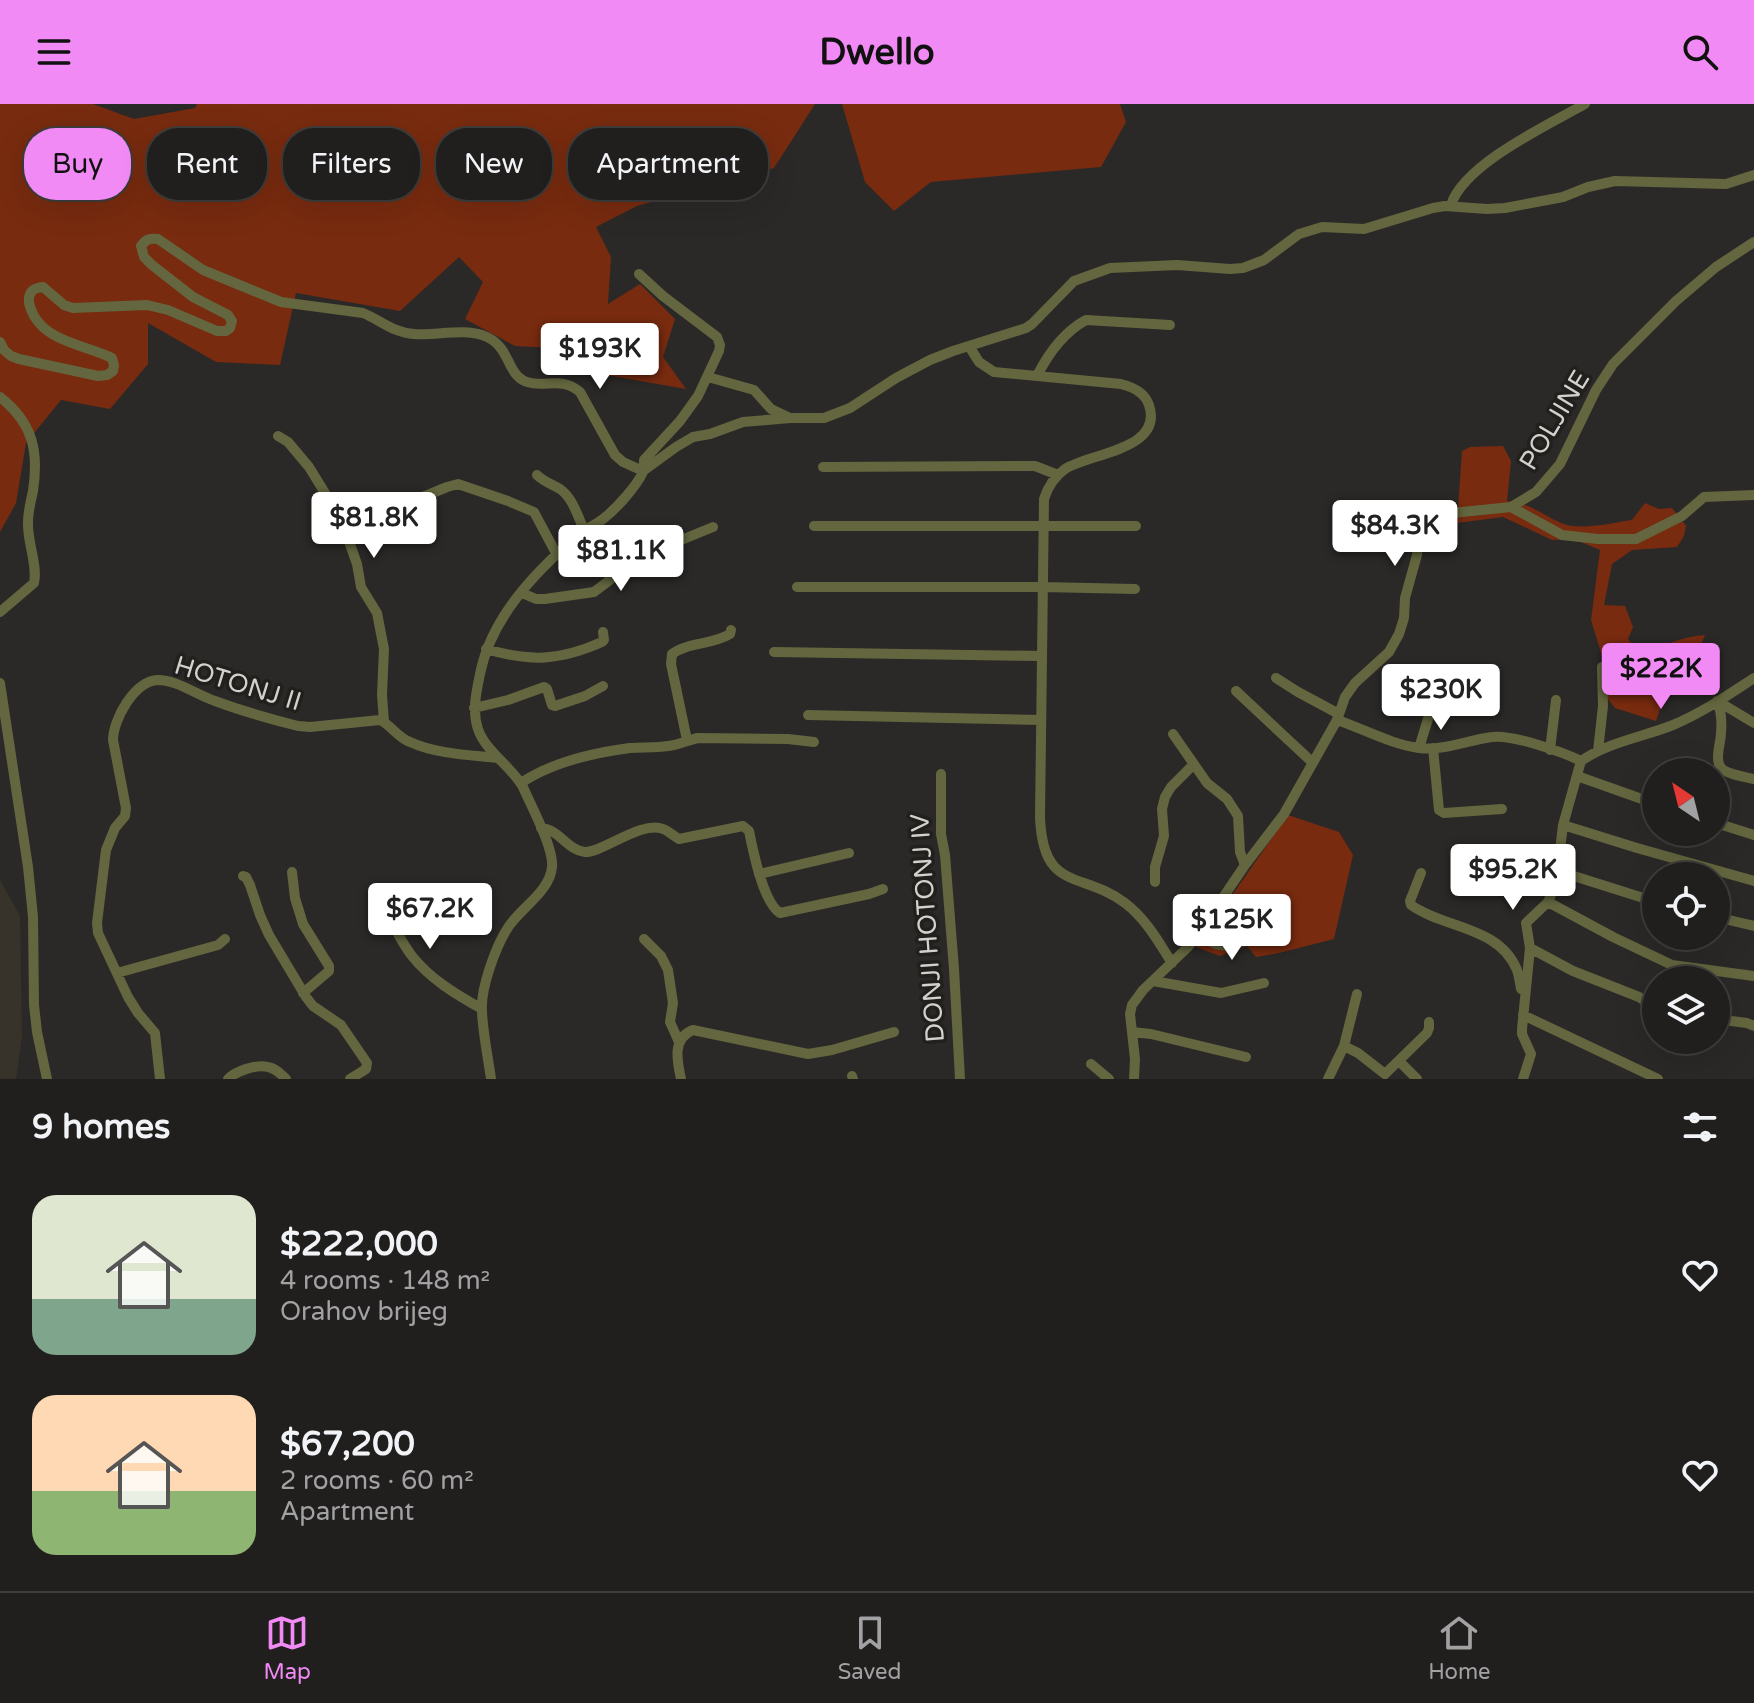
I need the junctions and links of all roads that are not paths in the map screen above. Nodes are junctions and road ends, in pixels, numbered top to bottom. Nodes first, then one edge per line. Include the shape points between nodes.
1 (1585, 104) edge
2 (1754, 175) edge
3 (1451, 205) junction
4 (1754, 242) edge
5 (639, 274) dead end
6 (1170, 325) dead end
7 (0, 342) edge
8 (969, 346) junction
9 (1037, 376) junction
10 (708, 377) junction
11 (0, 397) edge
12 (790, 418) junction
13 (278, 436) dead end
14 (823, 467) dead end
15 (643, 471) junction
16 (537, 475) dead end
17 (1058, 475) junction
18 (1754, 495) edge
19 (408, 503) dead end
20 (1511, 507) junction
21 (814, 526) dead end
22 (1043, 526) junction
23 (1136, 526) dead end
24 (713, 527) dead end
25 (584, 530) junction
26 (557, 555) junction
27 (797, 587) dead end
28 (1042, 587) junction
29 (1135, 589) dead end
30 (522, 593) junction
31 (0, 612) edge
32 (731, 630) dead end
33 (603, 632) dead end
34 (486, 649) junction
35 (774, 652) dead end
36 (1041, 656) junction
37 (1602, 667) dead end
38 (1276, 678) dead end
39 (1754, 678) edge
40 (0, 683) edge
41 (603, 686) dead end
42 (1236, 691) dead end
43 (1556, 700) dead end
44 (1717, 701) junction
45 (1432, 706) dead end
46 (474, 708) junction
47 (808, 715) dead end
48 (1338, 717) junction
49 (1041, 720) junction
50 (384, 722) junction
51 (1754, 723) edge
52 (1173, 734) dead end
53 (687, 740) junction
54 (814, 742) dead end
55 (1419, 748) junction
56 (1433, 748) junction
57 (1550, 750) junction
58 (1598, 751) junction
59 (498, 758) junction
60 (1581, 761) junction
61 (1313, 763) junction
62 (1193, 765) junction
63 (941, 774) dead end
64 (1577, 776) junction
65 (1754, 779) edge
66 (521, 783) junction
67 (1642, 799) edge
68 (1502, 809) dead end
69 (1563, 825) junction
70 (1730, 827) edge
71 (541, 828) junction
72 (1754, 835) edge
73 (849, 853) dead end
74 (1245, 865) junction
75 (1558, 871) junction
76 (292, 872) dead end
77 (1421, 873) dead end
78 (759, 874) junction
79 (243, 876) dead end
80 (1754, 881) edge
81 (1155, 882) dead end
82 (883, 889) dead end
83 (378, 895) dead end
84 (1642, 898) edge
85 (1548, 902) junction
86 (1730, 920) edge
87 (1754, 926) edge
88 (1268, 930) dead end
89 (1199, 933) junction
90 (225, 939) dead end
91 (644, 939) dead end
92 (1530, 948) junction
93 (1172, 963) junction
94 (117, 973) junction
95 (1754, 976) edge
96 (1153, 981) junction
97 (1264, 983) dead end
98 (303, 993) junction
99 (1357, 994) dead end
100 (1525, 998) junction
101 (1642, 999) edge
102 (482, 1009) junction
103 (1523, 1015) junction
104 (1730, 1020) edge
105 (1429, 1022) dead end
106 (1754, 1026) edge
107 (894, 1032) dead end
108 (1132, 1032) junction
109 (679, 1042) junction
110 (1344, 1046) junction
111 (1246, 1057) dead end
112 (1399, 1061) junction
113 (1091, 1064) dead end
114 (47, 1079) edge
115 (160, 1079) edge
116 (228, 1079) edge
117 (286, 1079) edge
118 (350, 1079) edge
119 (491, 1079) edge
120 (681, 1079) edge
121 (960, 1079) edge
122 (1109, 1079) edge
123 (1134, 1079) edge
124 (1328, 1079) edge
125 (1417, 1079) edge
126 (1523, 1079) edge
127 (1658, 1079) edge

1 - 3 street via 1487,162 1468,177
2 - 3 street via 1726,184 1615,181 1505,208
3 - 8 street via 1364,229 1309,230 1243,268 1110,268 1074,281 1026,328
4 - 20 street, POLJINE via 1676,301 1613,364 1560,464 1536,492
5 - 10 street via 717,337 719,351
6 - 9 street via 1086,320 1065,335
7 - 15 street via 11,356 31,362 98,376 113,371 112,358 55,337 41,326 29,298 43,287 73,308 147,305 217,331 230,328 228,315 193,297 144,257 144,241 158,239 203,270 281,302 363,313 411,334 459,332 492,339 523,381 564,383 580,392 615,455
8 - 9 street via 994,372
8 - 12 street via 911,370 837,413
9 - 17 street via 1132,386 1148,401 1151,412 1145,433 1136,442
10 - 12 street via 754,390 771,409
10 - 15 street via 680,421 644,460
11 - 31 street via 25,423 35,455 28,522 34,583
12 - 15 street via 743,422 693,437
13 - 50 street via 309,467 341,519 361,587 377,613 384,649
14 - 17 street via 1035,466
15 - 25 street via 605,517
16 - 25 street via 565,493
17 - 22 street via 1044,499
18 - 20 street via 1704,497 1682,516 1636,539 1562,535
19 - 26 street via 458,484 508,501 534,512
20 - 48 street via 1424,518 1399,634 1389,652 1355,683
21 - 22 street
22 - 23 street
22 - 28 street
24 - 30 street via 640,557 594,592 545,599
25 - 26 street
26 - 30 street
27 - 28 street
28 - 29 street
28 - 36 street
30 - 34 street
32 - 53 street via 726,637 672,654
33 - 34 street via 602,642 555,657 521,658
34 - 46 street
35 - 36 street
36 - 49 street
37 - 58 street
38 - 48 street
39 - 44 street
40 - 114 street via 32,895 34,1005
41 - 46 street via 555,706 544,687
42 - 61 street
43 - 57 street
44 - 51 street
44 - 58 street via 1675,724
44 - 65 street via 1722,731 1719,765
45 - 55 street
46 - 59 street via 478,732
47 - 49 street
48 - 55 street
48 - 61 street
49 - 93 street via 1040,828 1050,860 1064,875 1132,908
50 - 59 street via 411,743
50 - 94 street, HOTONJ II via 298,726 169,682 151,681 138,689 113,732 126,808 106,850 97,923
52 - 62 street
53 - 54 street
53 - 66 street via 553,765
55 - 56 street
56 - 57 street via 1503,736
56 - 68 street via 1439,810
57 - 60 street
58 - 60 street
59 - 66 street
60 - 64 street
61 - 74 street via 1284,814
62 - 74 street via 1238,816
62 - 81 street via 1165,797
63 - 121 street, DONJI HOTONJ IV
64 - 67 street
64 - 69 street
66 - 71 street
69 - 75 street
69 - 80 street
70 - 72 street
71 - 78 street via 583,852 657,828 679,839 743,826 749,831
71 - 102 street via 551,854 550,878 508,927 484,988
73 - 78 street
74 - 89 street
75 - 84 street
75 - 85 street
76 - 98 street via 303,924 329,966
77 - 100 street via 1411,905 1492,939 1512,961
78 - 82 street via 780,913
79 - 98 street
83 - 102 street via 420,965
85 - 92 street via 1526,923
85 - 95 street via 1662,962
86 - 87 street
88 - 89 street via 1224,946
89 - 93 street
90 - 94 street
91 - 109 street via 668,970 670,1022
92 - 100 street
92 - 101 street
93 - 96 street
94 - 115 street, HOTONJ II via 155,1033
96 - 97 street via 1221,993
96 - 108 street via 1132,1005
98 - 118 street via 341,1025 367,1063
99 - 110 street
100 - 103 street
102 - 119 street
103 - 126 street via 1522,1034 1531,1054
103 - 127 street
104 - 106 street
105 - 112 street via 1427,1033
107 - 109 street via 808,1054 693,1030
108 - 111 street
108 - 123 street
109 - 120 street
110 - 112 street via 1382,1073
110 - 124 street
112 - 125 street
113 - 122 street
116 - 117 street via 264,1066

